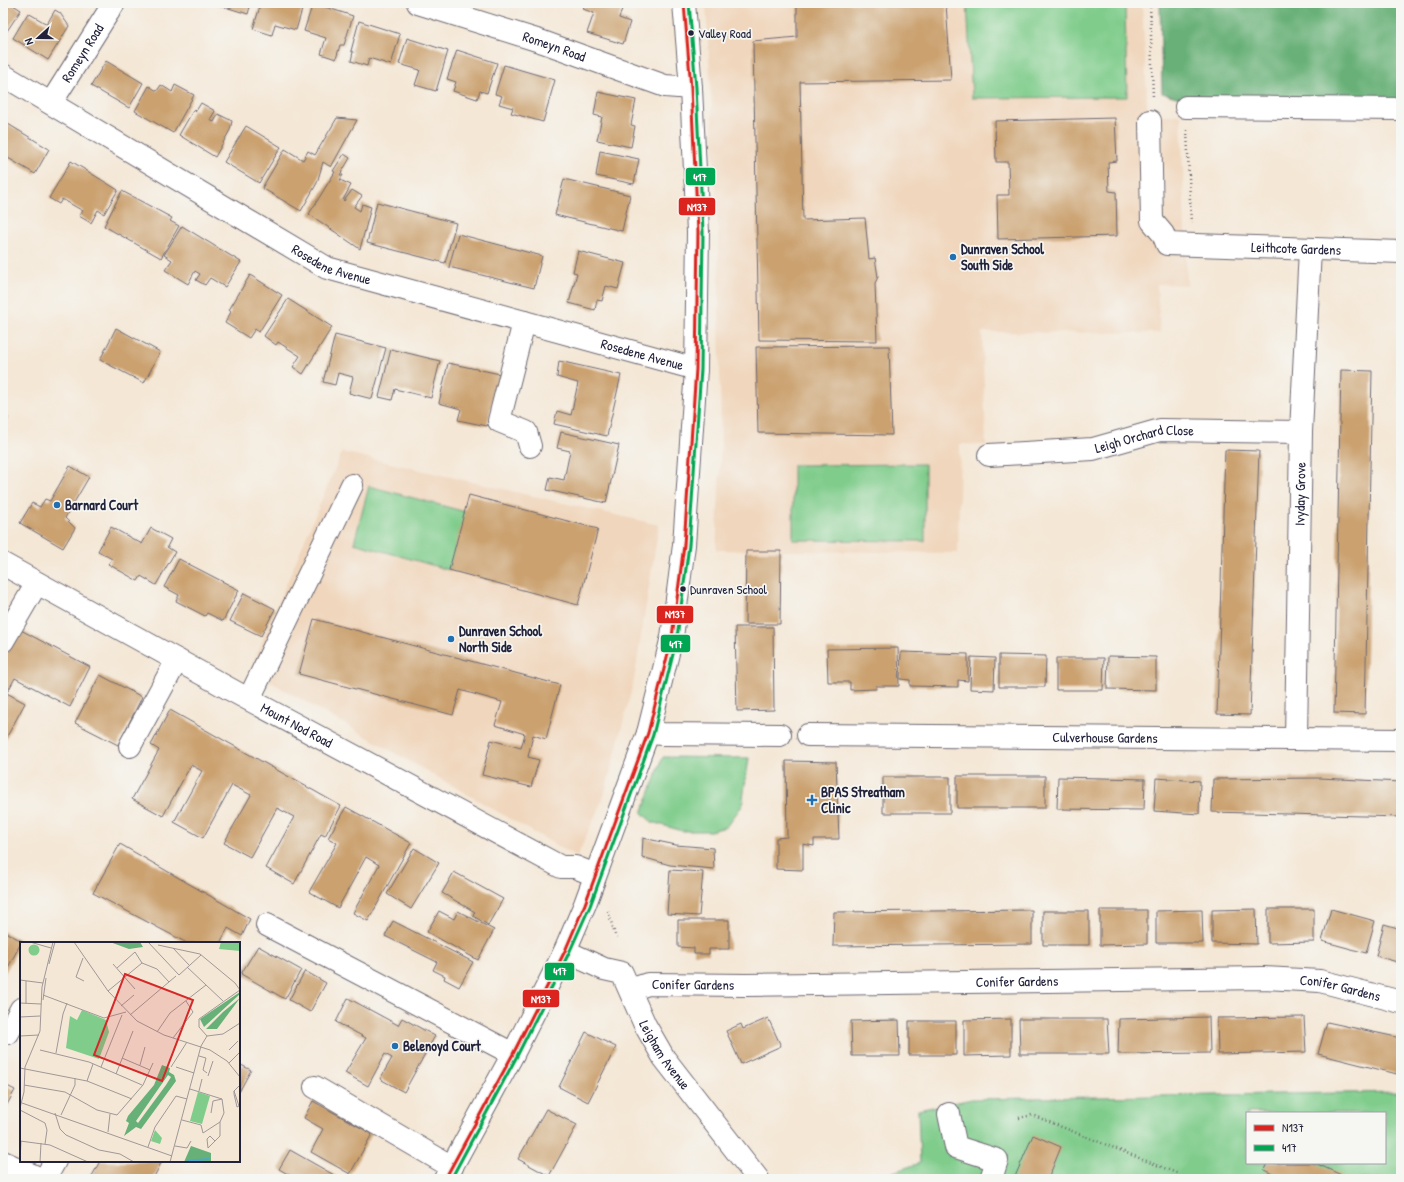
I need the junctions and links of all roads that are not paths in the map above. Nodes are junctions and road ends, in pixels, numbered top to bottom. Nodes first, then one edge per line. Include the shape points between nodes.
1 (114, 3) edge
2 (418, 3) edge
3 (684, 3) edge
4 (3, 75) edge
5 (691, 88) junction
6 (51, 103) junction
7 (1186, 107) dead end
8 (1401, 109) edge
9 (1150, 121) dead end
10 (1310, 249) junction
11 (1401, 252) edge
12 (524, 322) junction
13 (696, 369) junction
14 (1301, 432) junction
15 (530, 446) dead end
16 (989, 455) dead end
17 (352, 485) dead end
18 (3, 564) edge
19 (37, 583) junction
20 (3, 641) edge
21 (177, 660) junction
22 (249, 699) junction
23 (648, 733) junction
24 (780, 735) dead end
25 (808, 736) dead end
26 (1296, 739) junction
27 (1401, 740) edge
28 (130, 746) dead end
29 (595, 875) junction
30 (267, 925) dead end
31 (565, 951) junction
32 (626, 981) junction
33 (1401, 1002) edge
34 (20, 1011) edge
35 (8, 1033) dead end
36 (513, 1054) junction
37 (315, 1087) dead end
38 (948, 1114) dead end
39 (3, 1162) edge
40 (54, 1162) edge
41 (448, 1173) edge
42 (41, 1179) edge
43 (45, 1179) edge
44 (758, 1179) edge
45 (991, 1179) edge

1 - 6 street, Romeyn Road
2 - 5 street, Romeyn Road via 543,42 665,86
3 - 5 street
4 - 6 street, Rosedene Avenue
5 - 13 street via 698,232
6 - 12 street, Rosedene Avenue via 327,268
7 - 8 street
9 - 10 street, Leithcote Gardens via 1152,221 1163,234 1167,244
10 - 11 street, Leithcote Gardens
10 - 14 street, Ivyday Grove
12 - 13 street, Rosedene Avenue
12 - 15 street via 499,421 526,432
13 - 23 street via 684,545 672,637
14 - 16 street, Leigh Orchard Close via 1160,430 1093,449
14 - 26 street, Ivyday Grove
17 - 22 street
18 - 19 street, Mount Nod Road
19 - 20 street
19 - 21 street, Mount Nod Road
21 - 22 street, Mount Nod Road
21 - 28 street
22 - 29 street, Mount Nod Road via 561,867 576,867
23 - 24 street
23 - 29 street
25 - 26 street, Culverhouse Gardens
26 - 27 street, Culverhouse Gardens
29 - 31 street
30 - 36 street
31 - 32 street
31 - 36 street
32 - 33 street, Conifer Gardens via 648,984 745,985 1264,978 1320,981
32 - 44 street, Leigham Avenue via 645,1026 664,1058
34 - 35 street
36 - 41 street
37 - 41 street
38 - 45 street via 956,1147 997,1160
39 - 42 street
40 - 43 street

